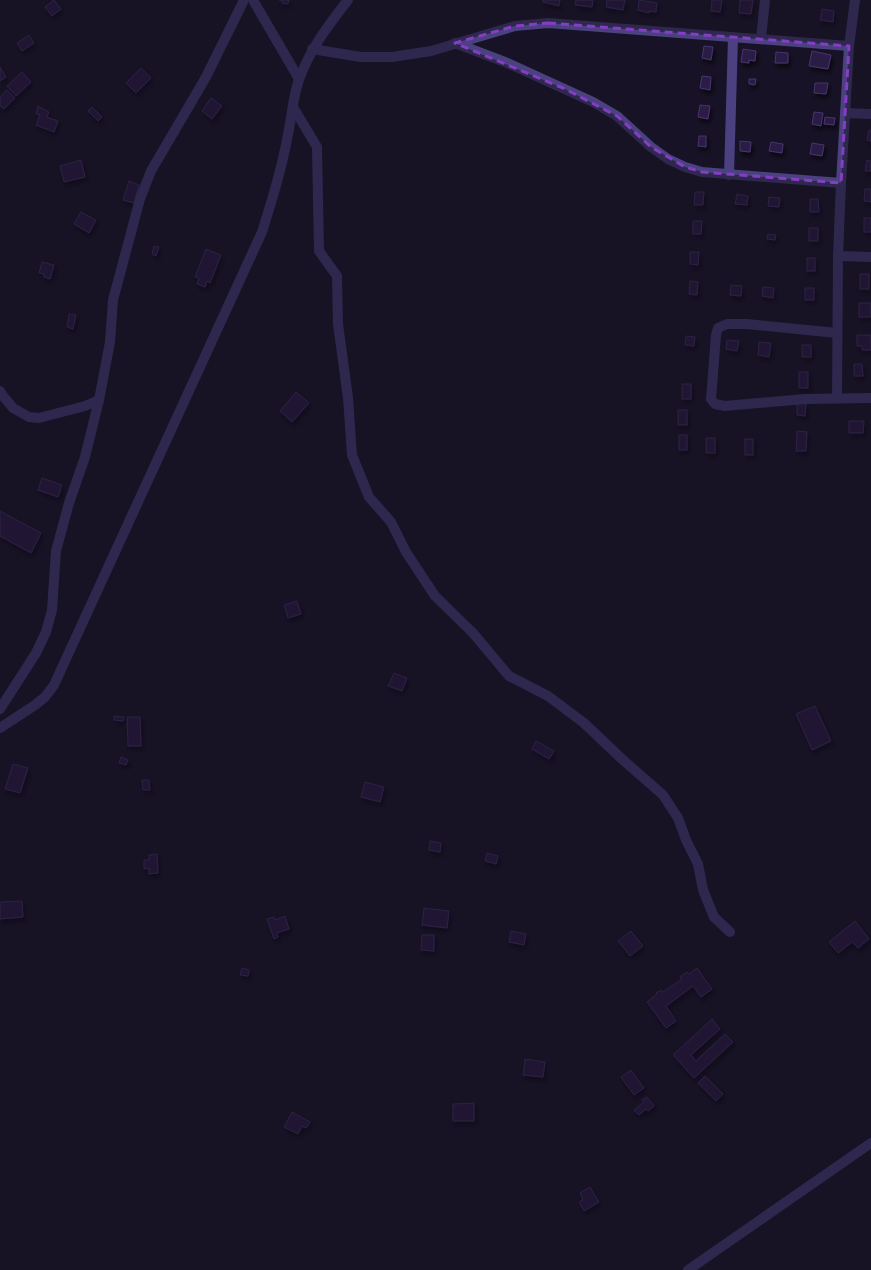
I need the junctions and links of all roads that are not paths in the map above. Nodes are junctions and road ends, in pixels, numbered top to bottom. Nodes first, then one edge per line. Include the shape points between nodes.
1 (244, 0) edge
2 (253, 0) edge
3 (348, 0) edge
4 (765, 0) edge
5 (855, 0) edge
6 (733, 37) junction
7 (761, 39) junction
8 (455, 43) junction
9 (849, 46) junction
10 (312, 49) junction
11 (299, 79) junction
12 (293, 107) junction
13 (845, 112) junction
14 (871, 114) edge
15 (729, 175) junction
16 (841, 183) junction
17 (838, 256) junction
18 (871, 257) edge
19 (838, 332) junction
20 (0, 391) edge
21 (837, 398) junction
22 (871, 398) edge
23 (99, 400) junction
24 (0, 709) edge
25 (0, 728) edge
26 (730, 932) dead end
27 (871, 1142) edge
28 (688, 1270) edge

1 - 23 street via 206,77 151,171 140,199 114,300 110,342
2 - 11 street
3 - 10 street
4 - 7 street
5 - 9 street
6 - 7 street
6 - 8 street via 548,23 515,26
6 - 15 street
7 - 9 street
8 - 10 street via 431,51 392,57 361,57
8 - 15 street via 505,62 593,102 617,116 651,147 679,165 702,172
9 - 13 street
10 - 11 street
11 - 12 street
12 - 25 street via 277,184 262,232 54,685 35,705
12 - 26 street via 317,147 319,251 337,276 338,324 348,398 352,454 369,496 391,522 406,552 435,596 473,633 509,676 548,696 584,723 663,796 678,818 698,864 703,890 714,917
13 - 14 street
13 - 16 street
15 - 16 street
16 - 17 street
17 - 18 street
17 - 19 street
19 - 21 street
19 - 21 street via 747,324 727,324 718,328 710,398 715,404 725,406
20 - 23 street via 13,408 39,418
21 - 22 street
23 - 24 street via 85,457 56,551 52,610 46,632 36,653
27 - 28 street

